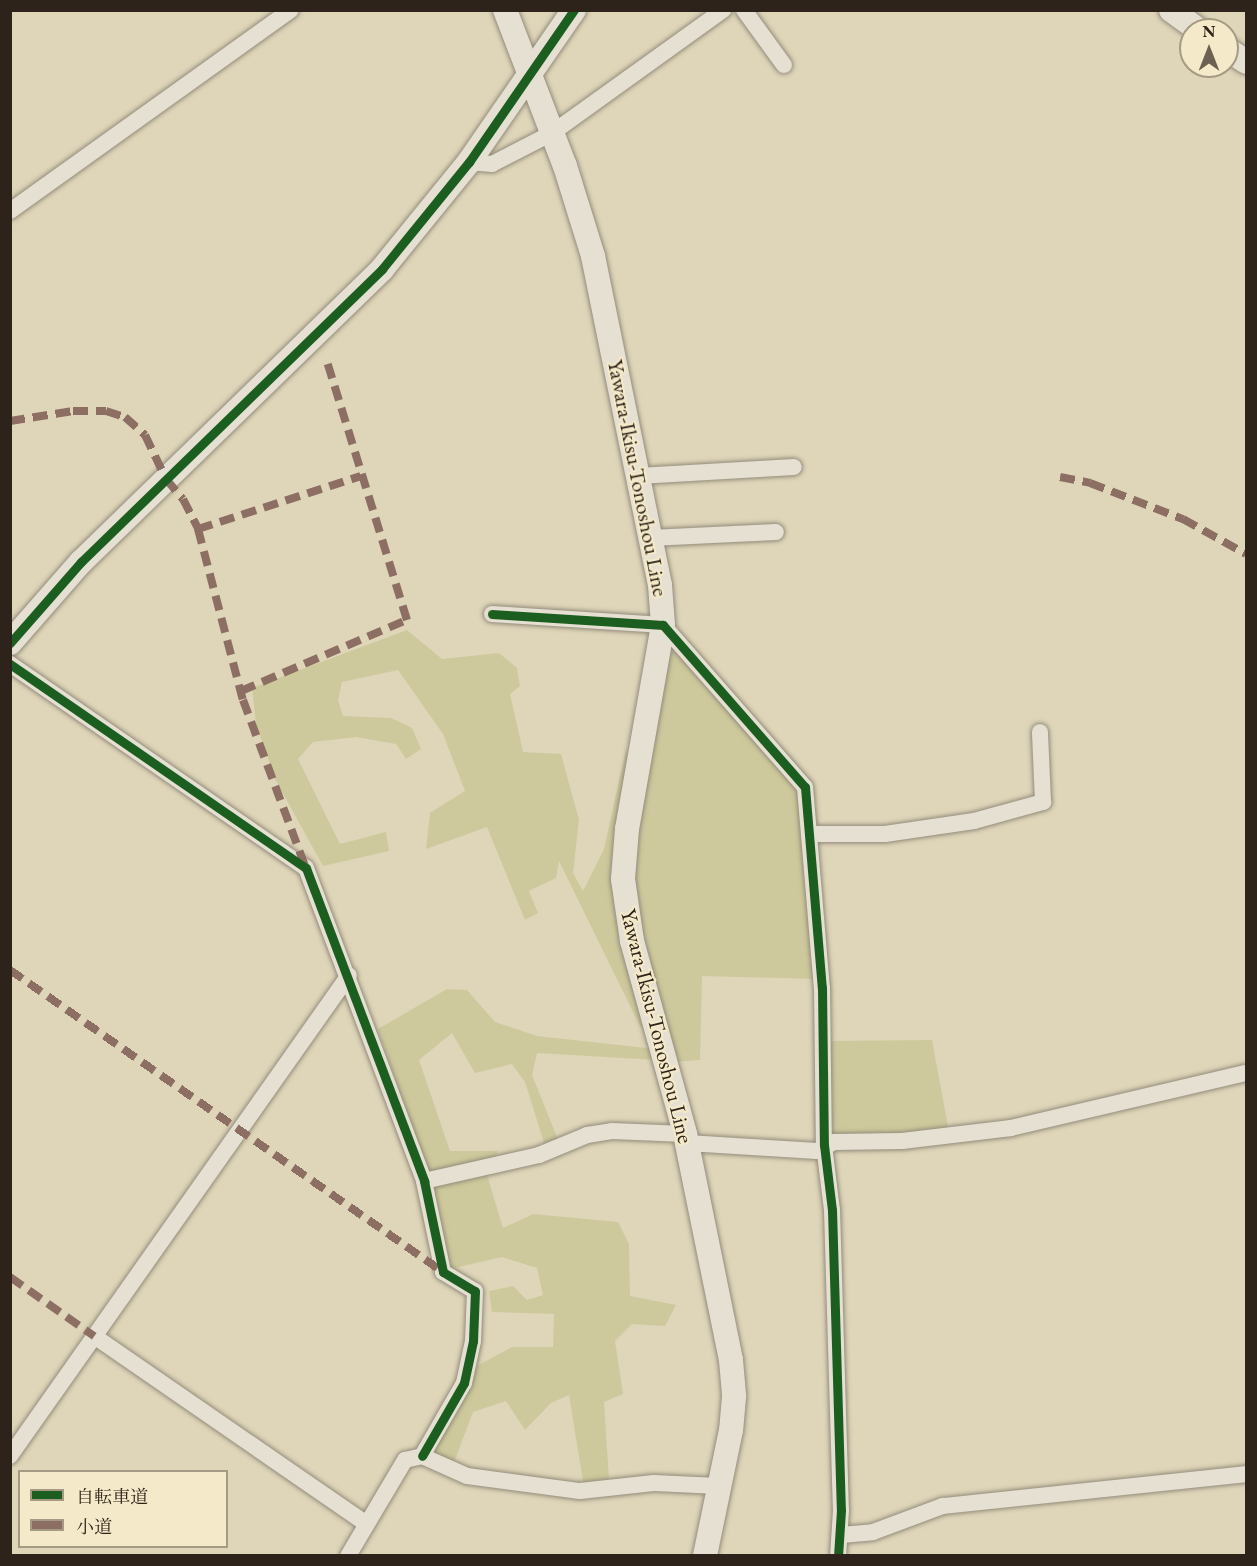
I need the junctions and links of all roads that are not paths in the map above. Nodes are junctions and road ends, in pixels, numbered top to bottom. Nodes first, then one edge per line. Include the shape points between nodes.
1 (291, 10) edge
2 (505, 10) edge
3 (574, 10) edge
4 (723, 10) edge
5 (744, 10) edge
6 (784, 65) dead end
7 (530, 76) junction
8 (552, 133) junction
9 (469, 162) junction
10 (10, 211) edge
11 (794, 467) dead end
12 (638, 476) junction
13 (776, 532) dead end
14 (650, 538) junction
15 (492, 614) dead end
16 (663, 625) junction
17 (10, 643) edge
18 (10, 664) edge
19 (1040, 732) dead end
20 (810, 834) junction
21 (349, 975) junction
22 (1246, 1073) edge
23 (686, 1138) junction
24 (824, 1145) junction
25 (424, 1181) junction
26 (94, 1336) junction
27 (10, 1456) edge
28 (422, 1456) junction
29 (1246, 1474) edge
30 (719, 1486) junction
31 (366, 1524) junction
32 (841, 1535) junction
33 (348, 1556) edge
34 (705, 1556) edge
35 (838, 1556) edge

1 - 10 street
2 - 7 main road, Yawara-Ikisu-Tonoshou Line
3 - 7 main road
4 - 8 street
5 - 6 street
7 - 8 main road, Yawara-Ikisu-Tonoshou Line
7 - 9 main road
8 - 9 street via 492,164
8 - 12 main road, Yawara-Ikisu-Tonoshou Line via 593,256
9 - 17 main road via 382,269 81,562
11 - 12 street
12 - 14 main road, Yawara-Ikisu-Tonoshou Line
13 - 14 street
14 - 16 main road, Yawara-Ikisu-Tonoshou Line
15 - 16 street
16 - 20 street via 805,787
16 - 23 main road, Yawara-Ikisu-Tonoshou Line via 627,829 623,879 632,941
18 - 21 street via 306,868
19 - 20 street via 1043,802 974,821 885,834
20 - 24 street via 822,988
21 - 25 street
21 - 26 street
22 - 24 street via 1011,1128 902,1141
23 - 24 street via 817,1151
23 - 25 street via 612,1131 586,1135 539,1155
23 - 30 main road, Yawara-Ikisu-Tonoshou Line via 723,1313 734,1397
24 - 32 street via 832,1210
25 - 28 street via 443,1272 475,1291 473,1341 464,1383
26 - 27 street
26 - 31 street
28 - 30 street via 467,1476 580,1491 654,1483
28 - 31 street via 405,1460
29 - 32 street via 943,1506 873,1532
30 - 34 main road, Yawara-Ikisu-Tonoshou Line
31 - 33 street
32 - 35 street

